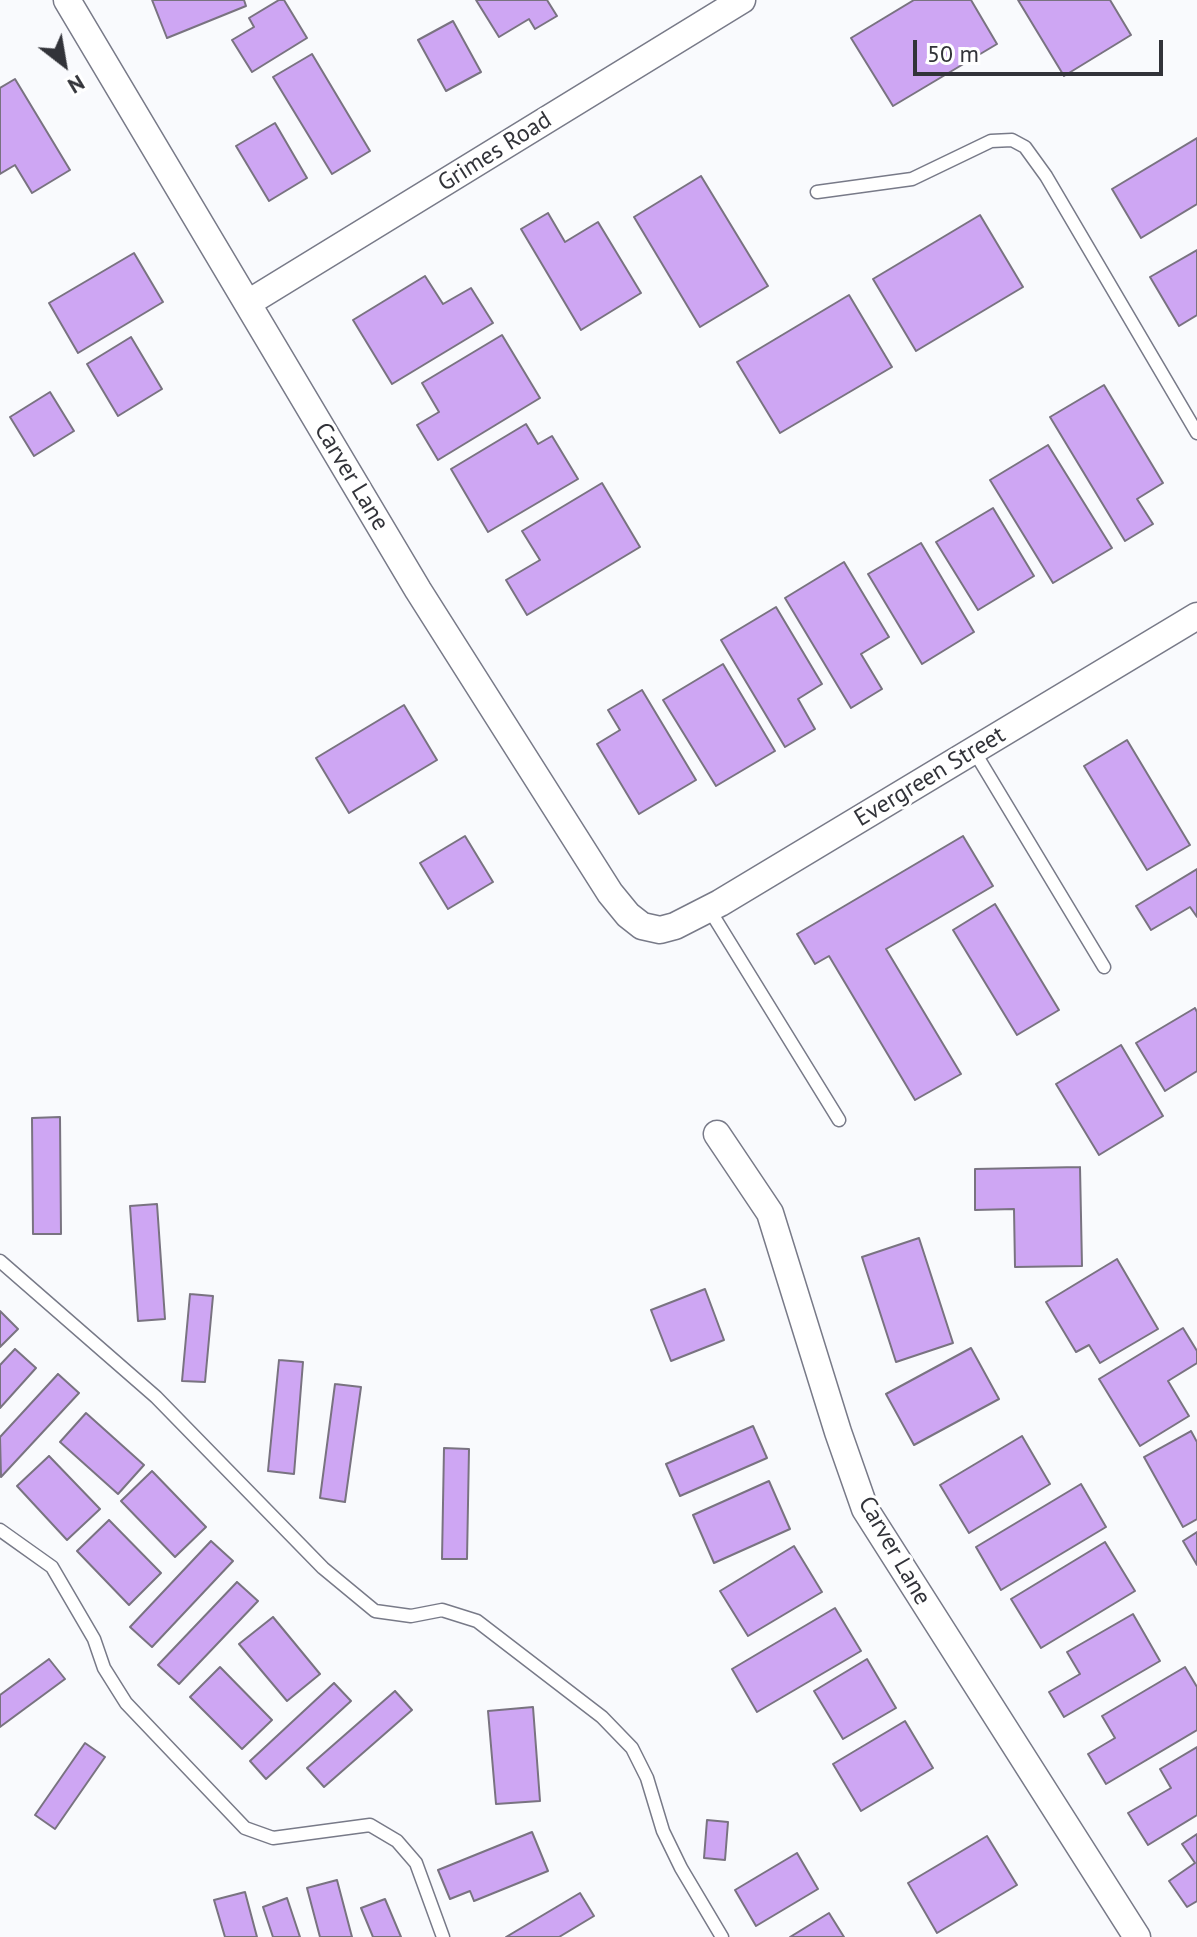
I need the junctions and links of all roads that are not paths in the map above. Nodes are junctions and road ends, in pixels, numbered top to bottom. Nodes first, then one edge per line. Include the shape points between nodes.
1 (67, 0) edge
2 (742, 0) edge
3 (817, 192) dead end
4 (248, 303) junction
5 (1197, 433) edge
6 (1197, 616) edge
7 (974, 751) junction
8 (709, 909) junction
9 (660, 930) joint
10 (1104, 967) dead end
11 (839, 1120) dead end
12 (717, 1134) dead end
13 (0, 1261) edge
14 (0, 1530) edge
15 (443, 1937) edge
16 (722, 1937) edge
17 (1137, 1937) edge

1 - 4 street, Carver Lane
2 - 4 street, Grimes Road
3 - 5 lane via 912,179 991,141 1012,140 1025,147
4 - 9 street, Carver Lane via 418,590 610,893 642,926
6 - 7 street, Evergreen Street
7 - 8 street, Evergreen Street
7 - 10 lane
8 - 9 street, Evergreen Street
8 - 11 lane
12 - 17 street, Carver Lane via 770,1213 865,1509
13 - 16 lane via 156,1397 323,1568 375,1611 411,1616 442,1610 477,1621 602,1717 632,1748 663,1831
14 - 15 lane via 52,1567 126,1703 245,1828 273,1838 370,1825 397,1841 416,1863

